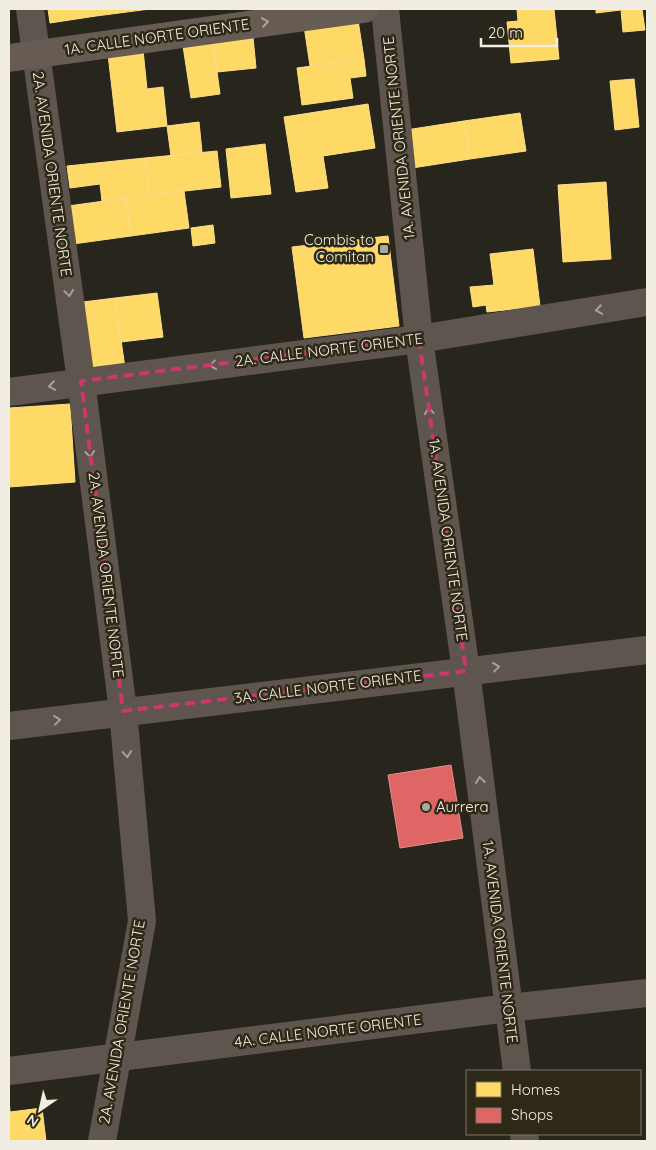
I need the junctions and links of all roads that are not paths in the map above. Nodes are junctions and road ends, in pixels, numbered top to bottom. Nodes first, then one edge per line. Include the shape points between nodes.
1 (30, 9) edge
2 (364, 9) edge
3 (386, 9) edge
4 (35, 54) junction
5 (9, 58) edge
6 (647, 302) edge
7 (419, 339) junction
8 (81, 382) junction
9 (9, 392) edge
10 (647, 650) edge
11 (466, 671) junction
12 (123, 712) junction
13 (9, 726) edge
14 (647, 992) edge
15 (509, 1008) junction
16 (116, 1057) junction
17 (9, 1070) edge
18 (516, 1070) edge
19 (102, 1141) edge

1 - 4 street, 2A. AVENIDA ORIENTE NORTE
4 -> 2 main road, 1A. CALLE NORTE ORIENTE
3 - 7 street, 1A. AVENIDA ORIENTE NORTE
4 - 5 main road, 1A. CALLE NORTE ORIENTE
4 -> 8 street, 2A. AVENIDA ORIENTE NORTE
6 -> 7 street, 2A. CALLE NORTE ORIENTE
7 -> 8 street, 2A. CALLE NORTE ORIENTE
11 -> 7 street, 1A. AVENIDA ORIENTE NORTE
8 -> 9 street, 2A. CALLE NORTE ORIENTE
8 -> 12 street, 2A. AVENIDA ORIENTE NORTE
11 -> 10 street, 3A. CALLE NORTE ORIENTE
11 - 12 street, 3A. CALLE NORTE ORIENTE
15 -> 11 street, 1A. AVENIDA ORIENTE NORTE
13 -> 12 street, 3A. CALLE NORTE ORIENTE
12 -> 16 street, 2A. AVENIDA ORIENTE NORTE via 142,921
14 - 15 street, 4A. CALLE NORTE ORIENTE
15 - 16 street, 4A. CALLE NORTE ORIENTE
15 - 18 street, 1A. AVENIDA ORIENTE NORTE
16 - 17 street, 4A. CALLE NORTE ORIENTE
16 - 19 street, 2A. AVENIDA ORIENTE NORTE

